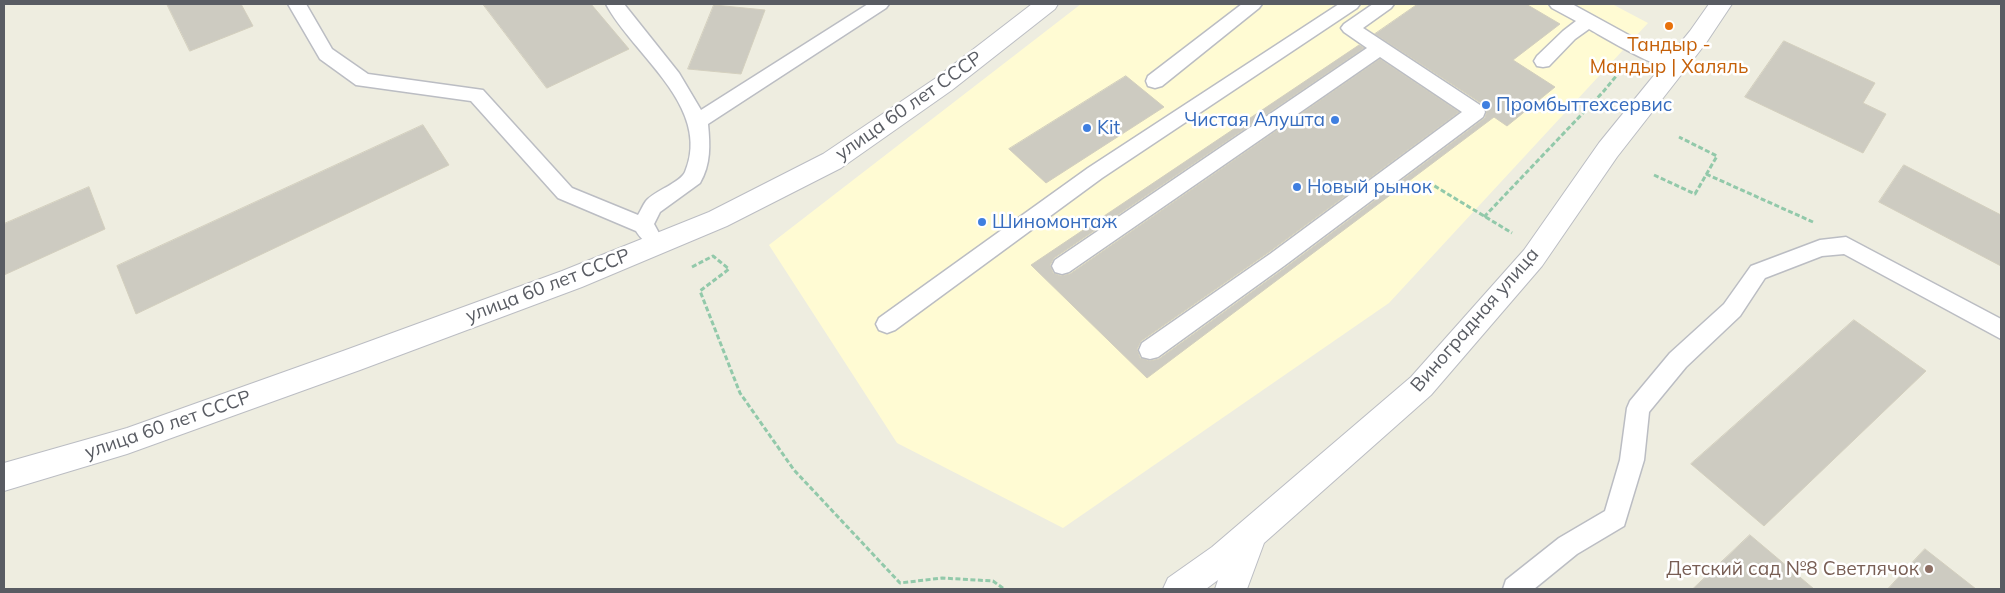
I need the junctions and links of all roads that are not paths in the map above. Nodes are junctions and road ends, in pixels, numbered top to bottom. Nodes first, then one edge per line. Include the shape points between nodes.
1 (297, 4) edge
2 (615, 4) edge
3 (880, 4) edge
4 (1047, 4) edge
5 (1253, 4) edge
6 (1351, 4) edge
7 (1385, 4) edge
8 (1558, 4) edge
9 (1721, 4) edge
10 (1588, 21) junction
11 (1379, 49) junction
12 (1543, 61) dead end
13 (1675, 64) junction
14 (1155, 81) dead end
15 (698, 121) junction
16 (650, 235) junction
17 (1062, 266) dead end
18 (887, 324) dead end
19 (2001, 330) edge
20 (1150, 350) dead end
21 (4, 477) edge
22 (1252, 533) junction
23 (1179, 589) edge
24 (1231, 589) edge
25 (1515, 589) edge

1 - 16 lane via 326,54 362,80 476,95 565,194
2 - 15 lane via 672,78
3 - 15 lane
4 - 16 street, улица 60 лет СССР via 944,84 832,161 718,219
5 - 14 lane
6 - 18 lane via 1095,173
7 - 11 lane via 1350,28
8 - 10 lane
9 - 13 street, Виноградная улица
10 - 12 lane
10 - 13 lane
11 - 17 lane
11 - 20 lane via 1476,112
13 - 22 street, Виноградная улица via 1608,150 1532,258 1421,386
15 - 16 lane via 701,149 693,178 653,206
16 - 21 street, улица 60 лет СССР via 553,286 146,434
19 - 25 lane via 1846,244 1820,248 1758,272 1732,310 1678,360 1638,408 1632,460 1615,518 1568,546
22 - 23 street, Виноградная улица
22 - 24 street

